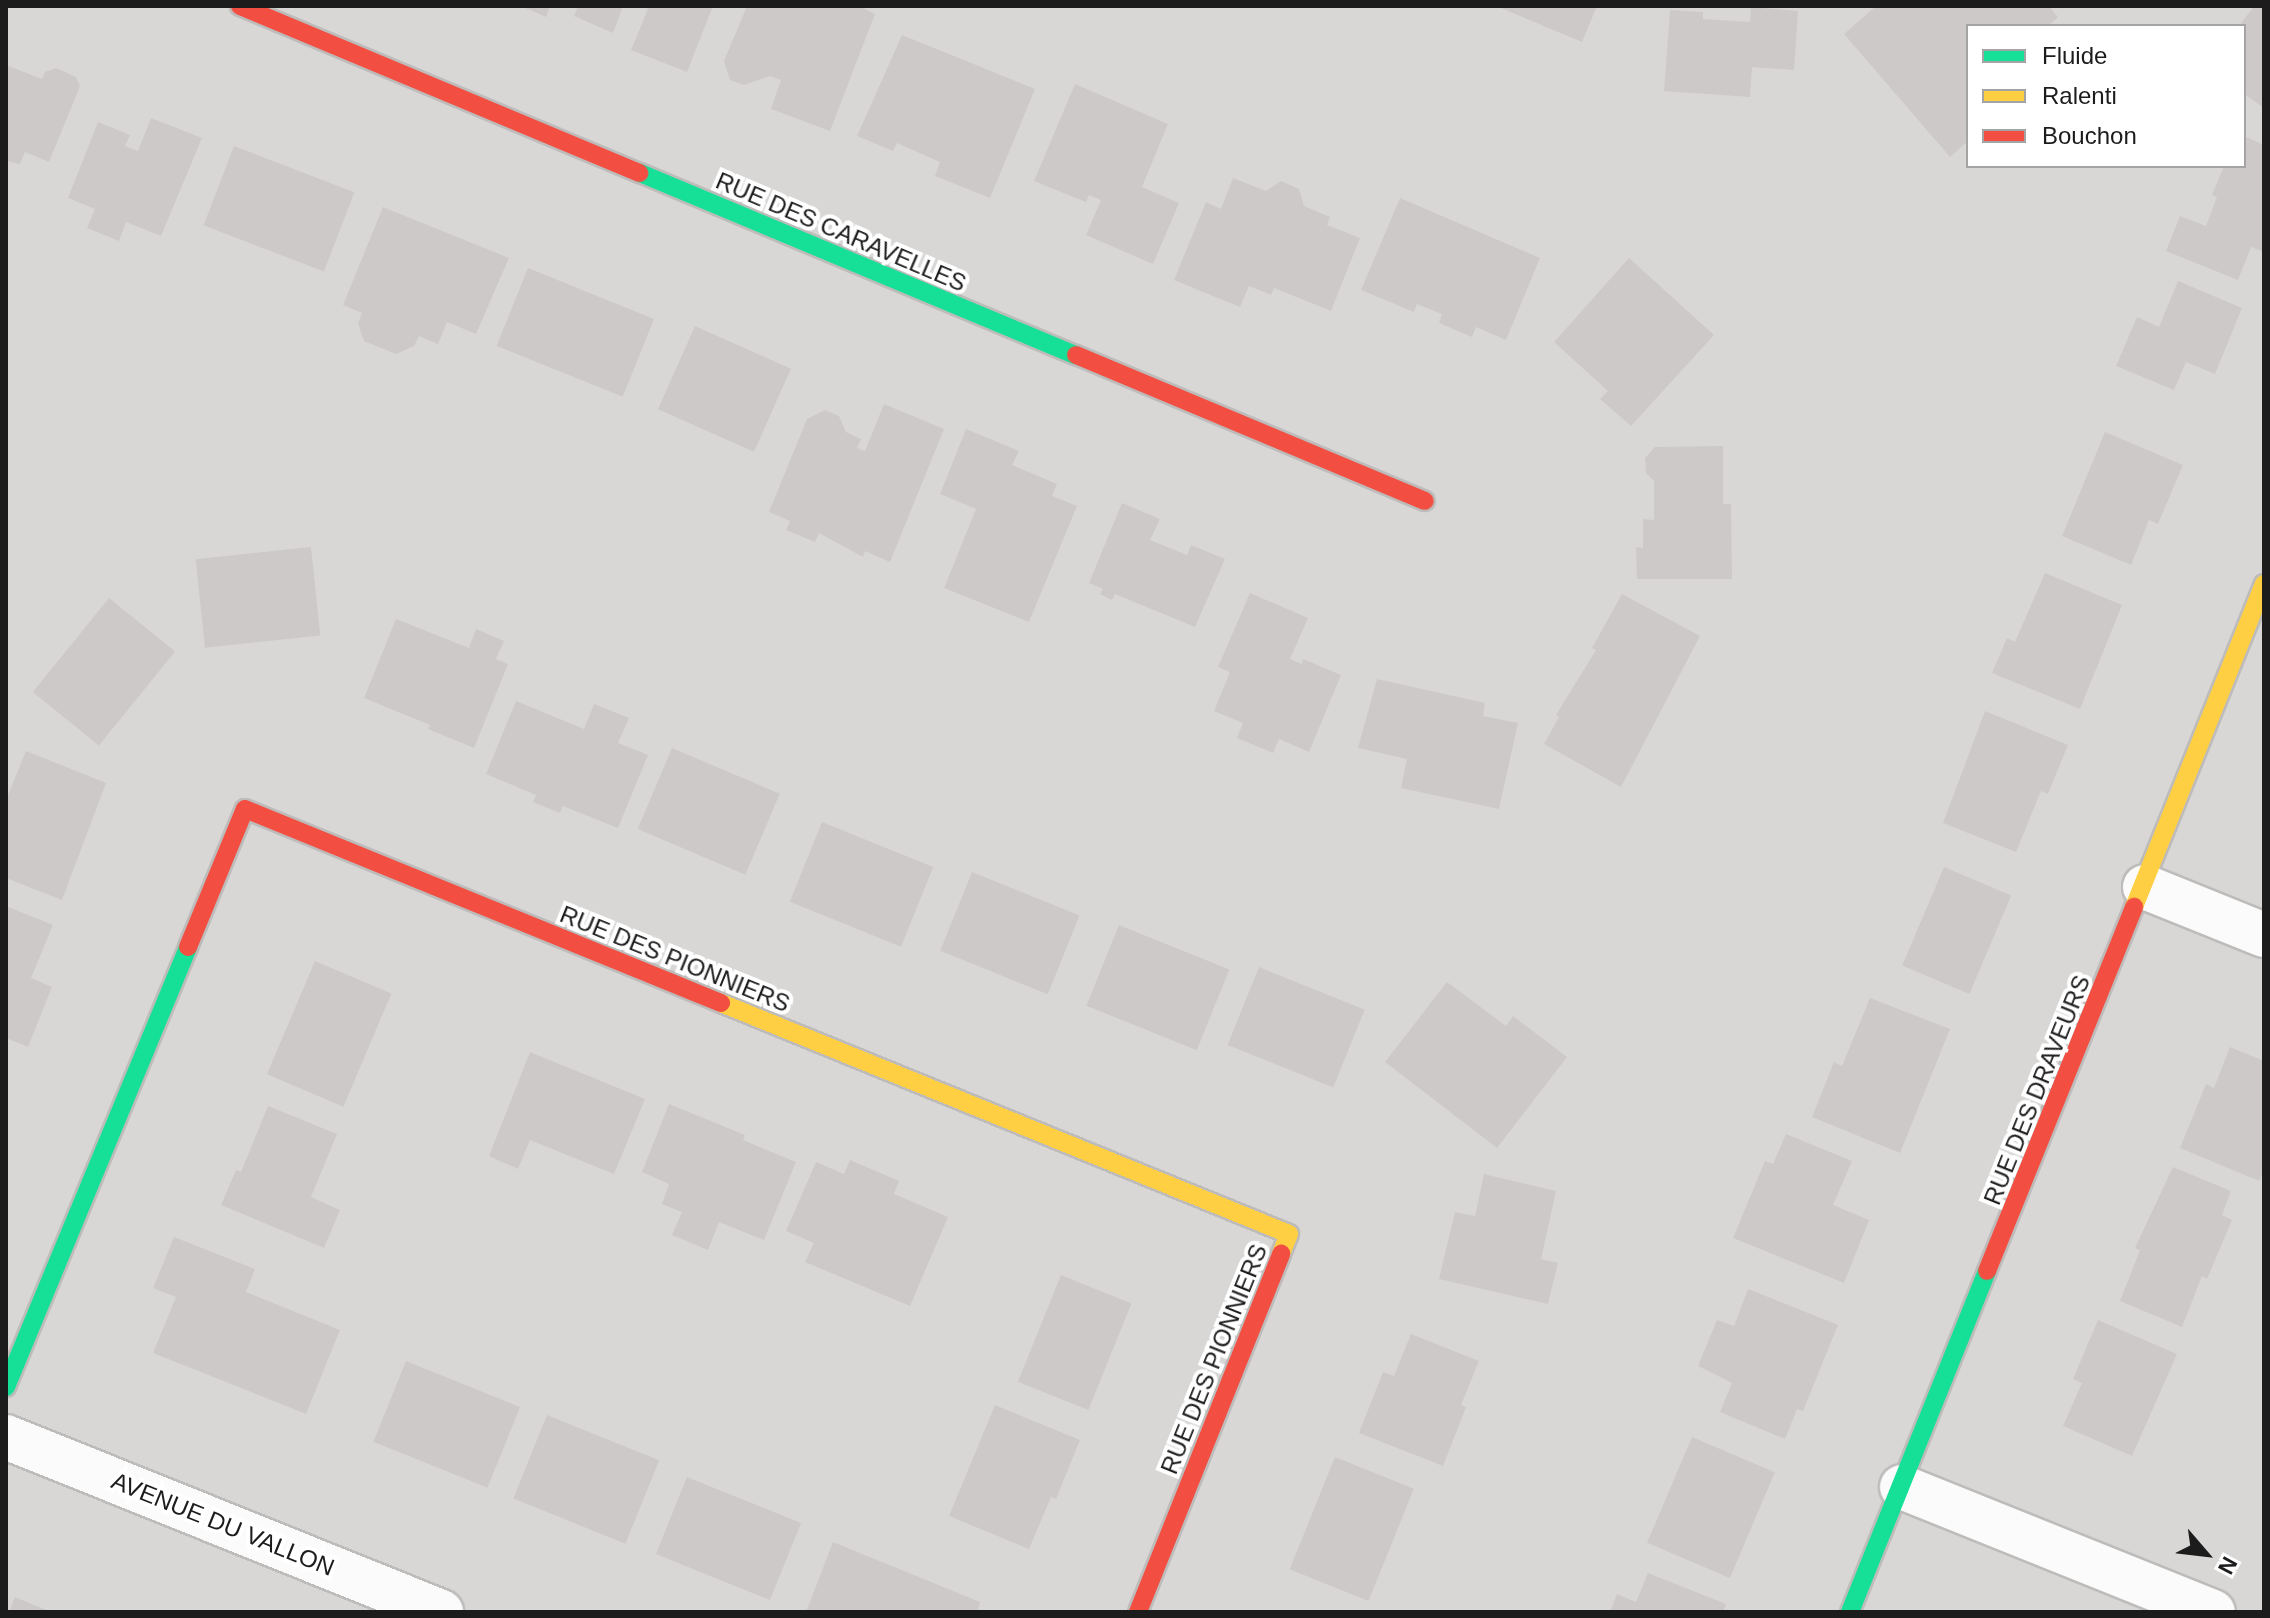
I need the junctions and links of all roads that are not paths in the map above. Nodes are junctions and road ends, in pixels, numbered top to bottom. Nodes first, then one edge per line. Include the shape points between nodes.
1 (240, 6) edge
2 (1425, 501) dead end
3 (2264, 584) edge
4 (2145, 887) junction
5 (2264, 935) edge
6 (6, 1387) edge
7 (6, 1437) edge
8 (1902, 1487) junction
9 (441, 1612) edge
10 (1138, 1612) edge
11 (1850, 1612) edge
12 (2213, 1612) edge

1 - 2 street, RUE DES CARAVELLES
3 - 4 street, RUE DES DRAVEURS
4 - 5 street
4 - 8 street, RUE DES DRAVEURS
6 - 10 street, RUE DES PIONNIERS via 245,809 1289,1234
7 - 9 street, AVENUE DU VALLON
8 - 11 street, RUE DES DRAVEURS
8 - 12 street

